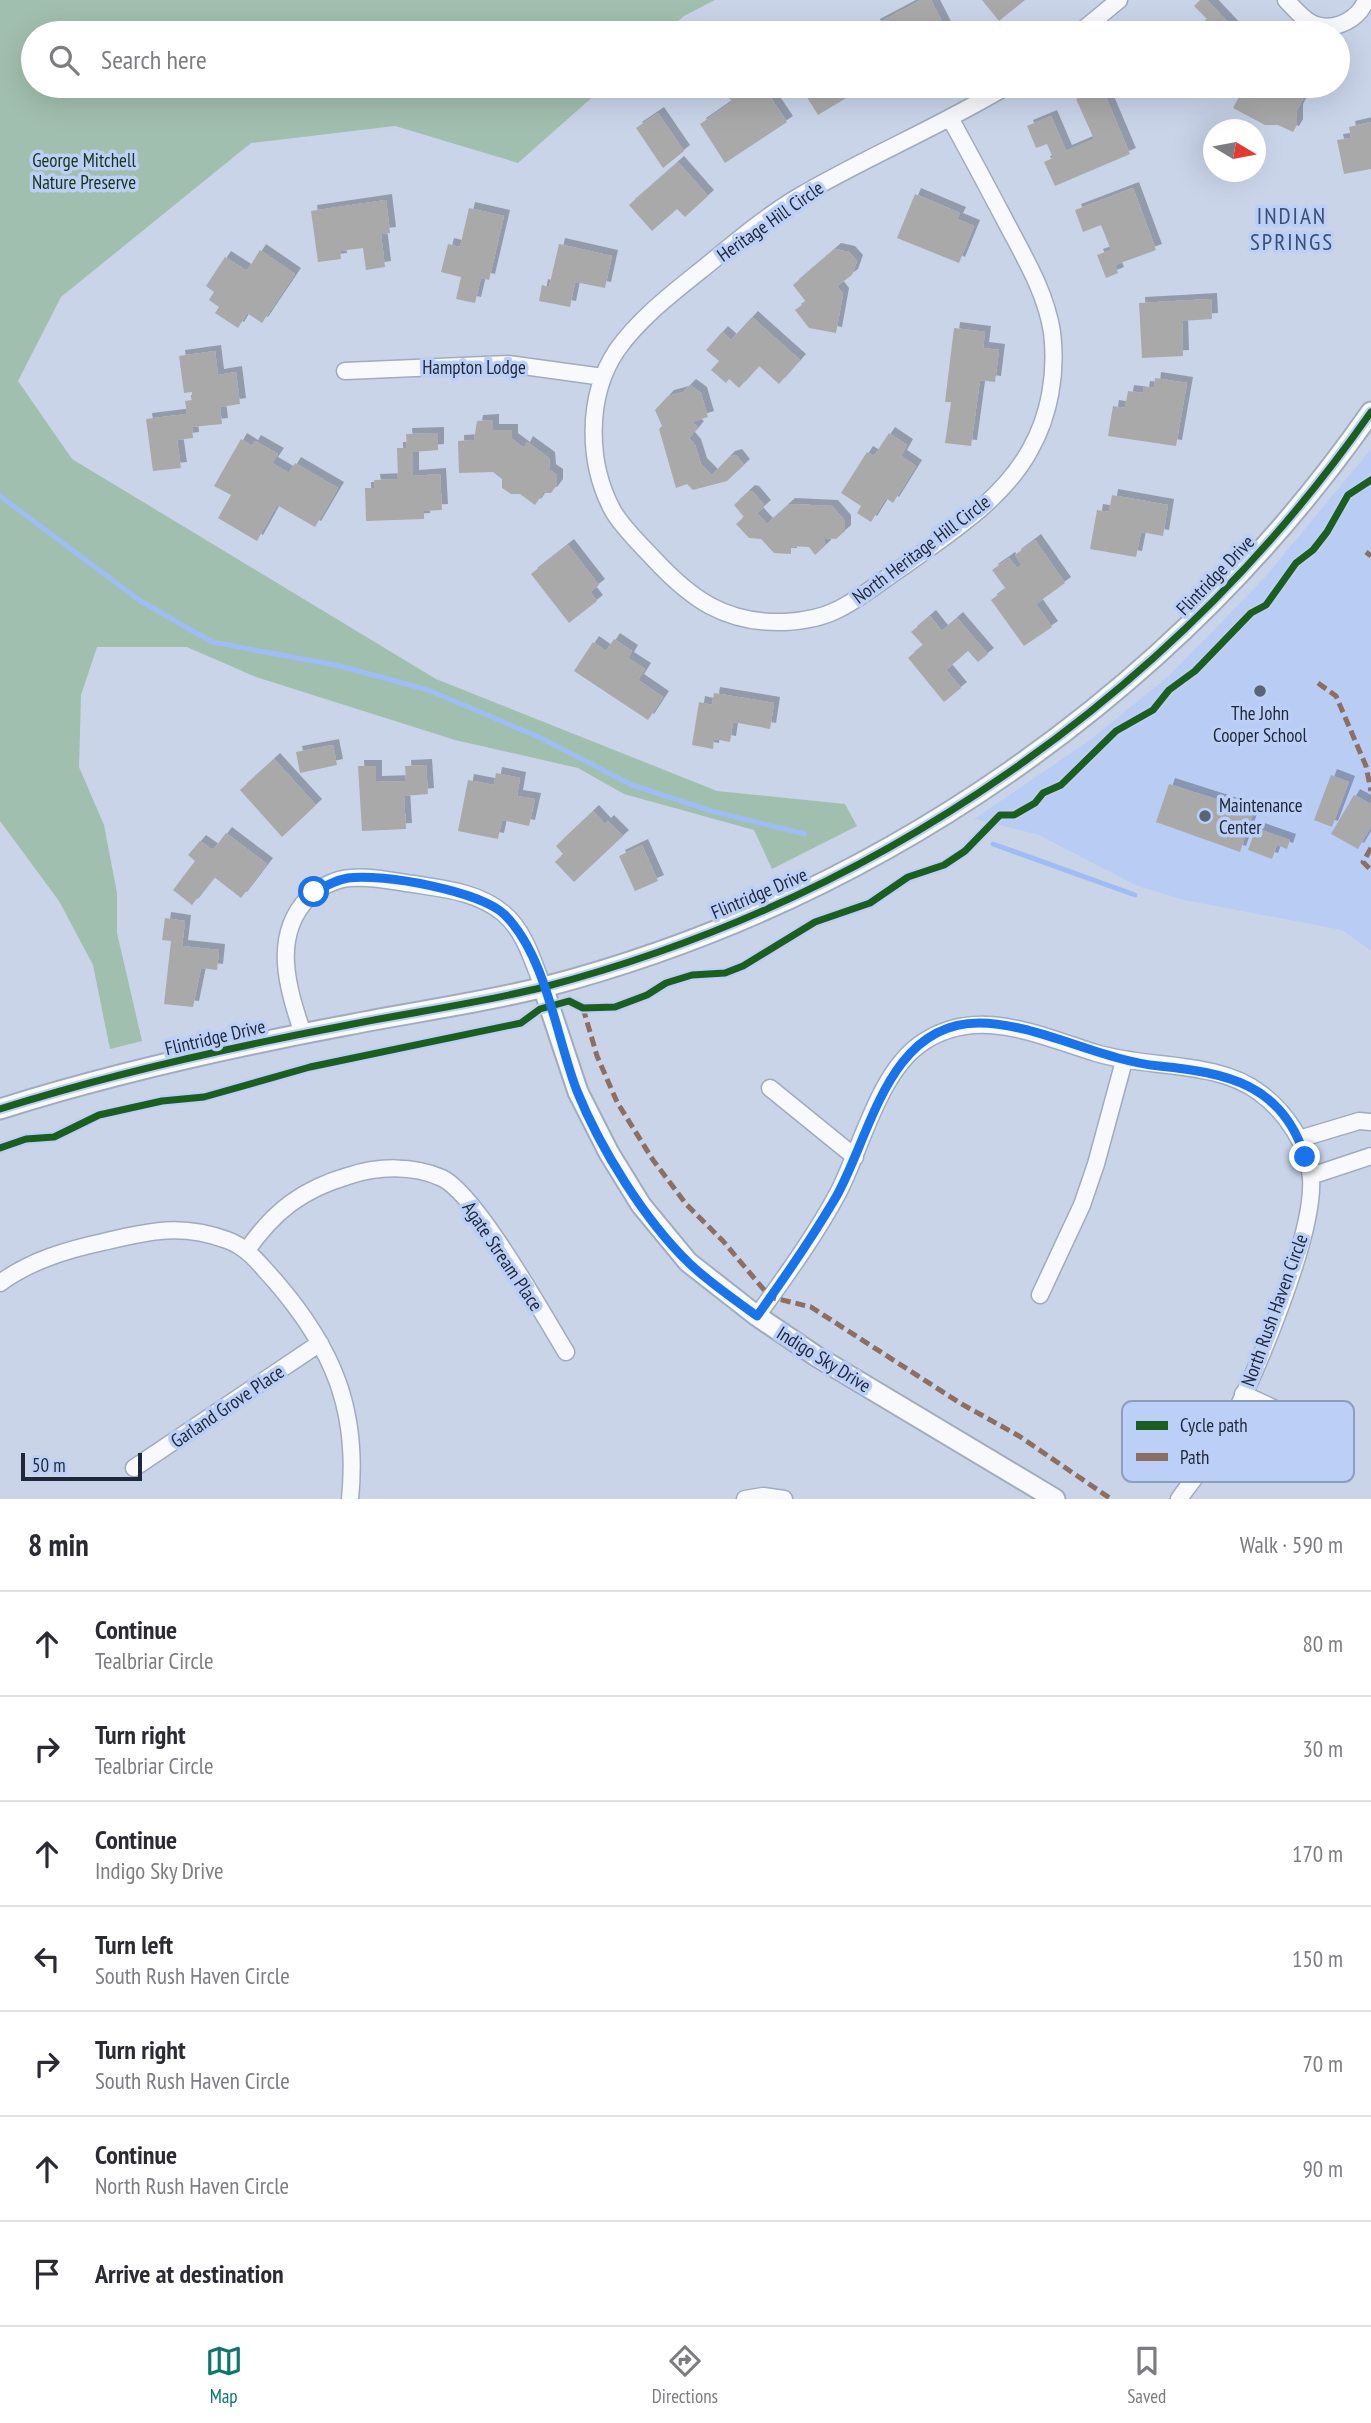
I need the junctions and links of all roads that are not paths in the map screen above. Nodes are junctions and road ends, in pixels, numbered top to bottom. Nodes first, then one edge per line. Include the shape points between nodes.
1 (1119, 0) edge
2 (1286, 0) edge
3 (1366, 0) edge
4 (1094, 21) edge
5 (1310, 21) edge
6 (1348, 21) edge
7 (986, 98) edge
8 (950, 118) junction
9 (345, 370) dead end
10 (603, 377) junction
11 (1371, 412) edge
12 (543, 987) junction
13 (303, 1034) junction
14 (1124, 1061) junction
15 (770, 1088) dead end
16 (0, 1109) edge
17 (1371, 1122) edge
18 (1300, 1139) junction
19 (855, 1157) junction
20 (1371, 1157) edge
21 (1311, 1176) junction
22 (247, 1250) junction
23 (0, 1283) edge
24 (1040, 1295) dead end
25 (757, 1316) junction
26 (320, 1343) junction
27 (566, 1352) dead end
28 (1243, 1394) junction
29 (1240, 1401) edge
30 (1258, 1401) edge
31 (134, 1468) dead end
32 (1191, 1482) edge
33 (350, 1499) edge
34 (744, 1499) edge
35 (784, 1499) edge
36 (1055, 1499) edge
37 (1179, 1499) edge

1 - 4 street
2 - 5 street
3 - 6 street via 1363,10
7 - 8 street, Heritage Hill Circle
8 - 10 street, Heritage Hill Circle via 794,199 747,233 633,330
8 - 10 street, North Heritage Hill Circle via 1032,271 1052,331 1053,363 1044,422 1030,451 991,498 944,537 860,597 810,619 756,620 705,604 683,590 614,513 595,463 593,439
9 - 10 street, Hampton Lodge via 508,364
11 - 12 street, Flintridge Drive via 1291,517 1125,686 957,809 855,868 788,900 654,952
12 - 13 street, Flintridge Drive
12 - 13 street via 519,931 503,913 482,900 461,892 349,878 314,892 297,913 286,940 288,978
12 - 25 street, Indigo Sky Drive via 578,1092 641,1205 688,1262
13 - 16 street, Flintridge Drive via 74,1085
14 - 18 street, North Rush Haven Circle via 1236,1079 1260,1093
14 - 19 street, North Rush Haven Circle via 1001,1025 956,1026 916,1047 901,1064
14 - 24 street via 1082,1205
15 - 19 street
17 - 18 street via 1359,1121
18 - 21 street, North Rush Haven Circle
19 - 25 street, North Rush Haven Circle via 813,1235
20 - 21 street
21 - 28 street, North Rush Haven Circle via 1309,1207 1294,1264
22 - 23 street via 208,1234 159,1229 68,1250
22 - 26 street
22 - 27 street, Agate Stream Place via 265,1223 293,1199 329,1181 389,1168 412,1169 444,1179 484,1223
25 - 36 street, Indigo Sky Drive
26 - 31 street, Garland Grove Place
26 - 33 street via 349,1412 353,1444
28 - 29 street, North Rush Haven Circle
28 - 30 street
32 - 37 street, North Rush Haven Circle
34 - 35 street

